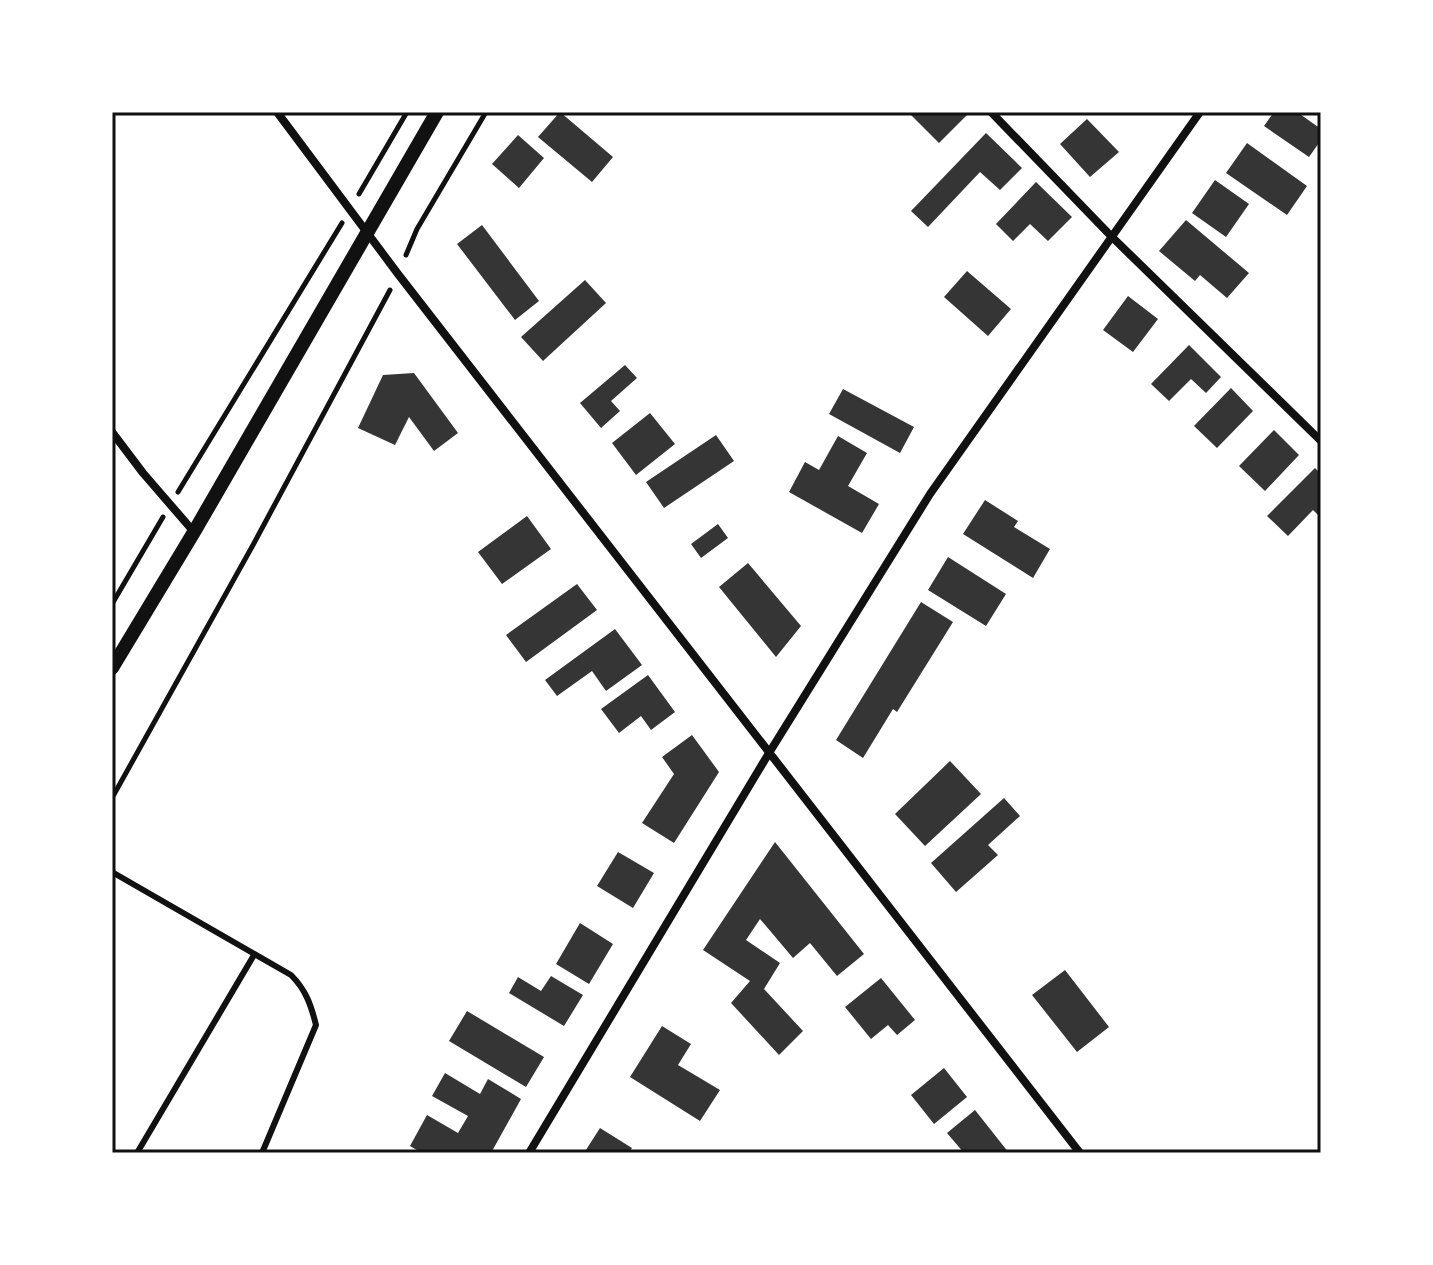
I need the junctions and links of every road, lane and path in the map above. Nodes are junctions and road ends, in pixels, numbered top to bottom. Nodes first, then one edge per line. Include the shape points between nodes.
1 (277, 112) edge
2 (407, 112) edge
3 (437, 112) edge
4 (486, 112) edge
5 (991, 112) edge
6 (1200, 112) edge
7 (350, 210) junction
8 (368, 233) junction
9 (1111, 236) junction
10 (398, 274) junction
11 (112, 432) edge
12 (1321, 441) edge
13 (171, 503) junction
14 (194, 532) junction
15 (112, 604) edge
16 (112, 668) edge
17 (769, 753) junction
18 (112, 798) edge
19 (112, 872) edge
20 (254, 955) junction
21 (137, 1153) edge
22 (262, 1153) edge
23 (529, 1153) edge
24 (1080, 1153) edge

1 - 7 street
2 - 7 path
3 - 8 street
4 - 10 path via 417,229
5 - 9 street
6 - 9 street
7 - 8 street
7 - 13 path
8 - 10 street
8 - 14 street
9 - 12 street
9 - 17 street via 930,494
10 - 17 street
10 - 18 path
11 - 13 street
13 - 14 street
13 - 15 path
14 - 16 street
17 - 23 street
17 - 24 street
19 - 20 lane
20 - 21 lane
20 - 22 lane via 302,987 316,1025

